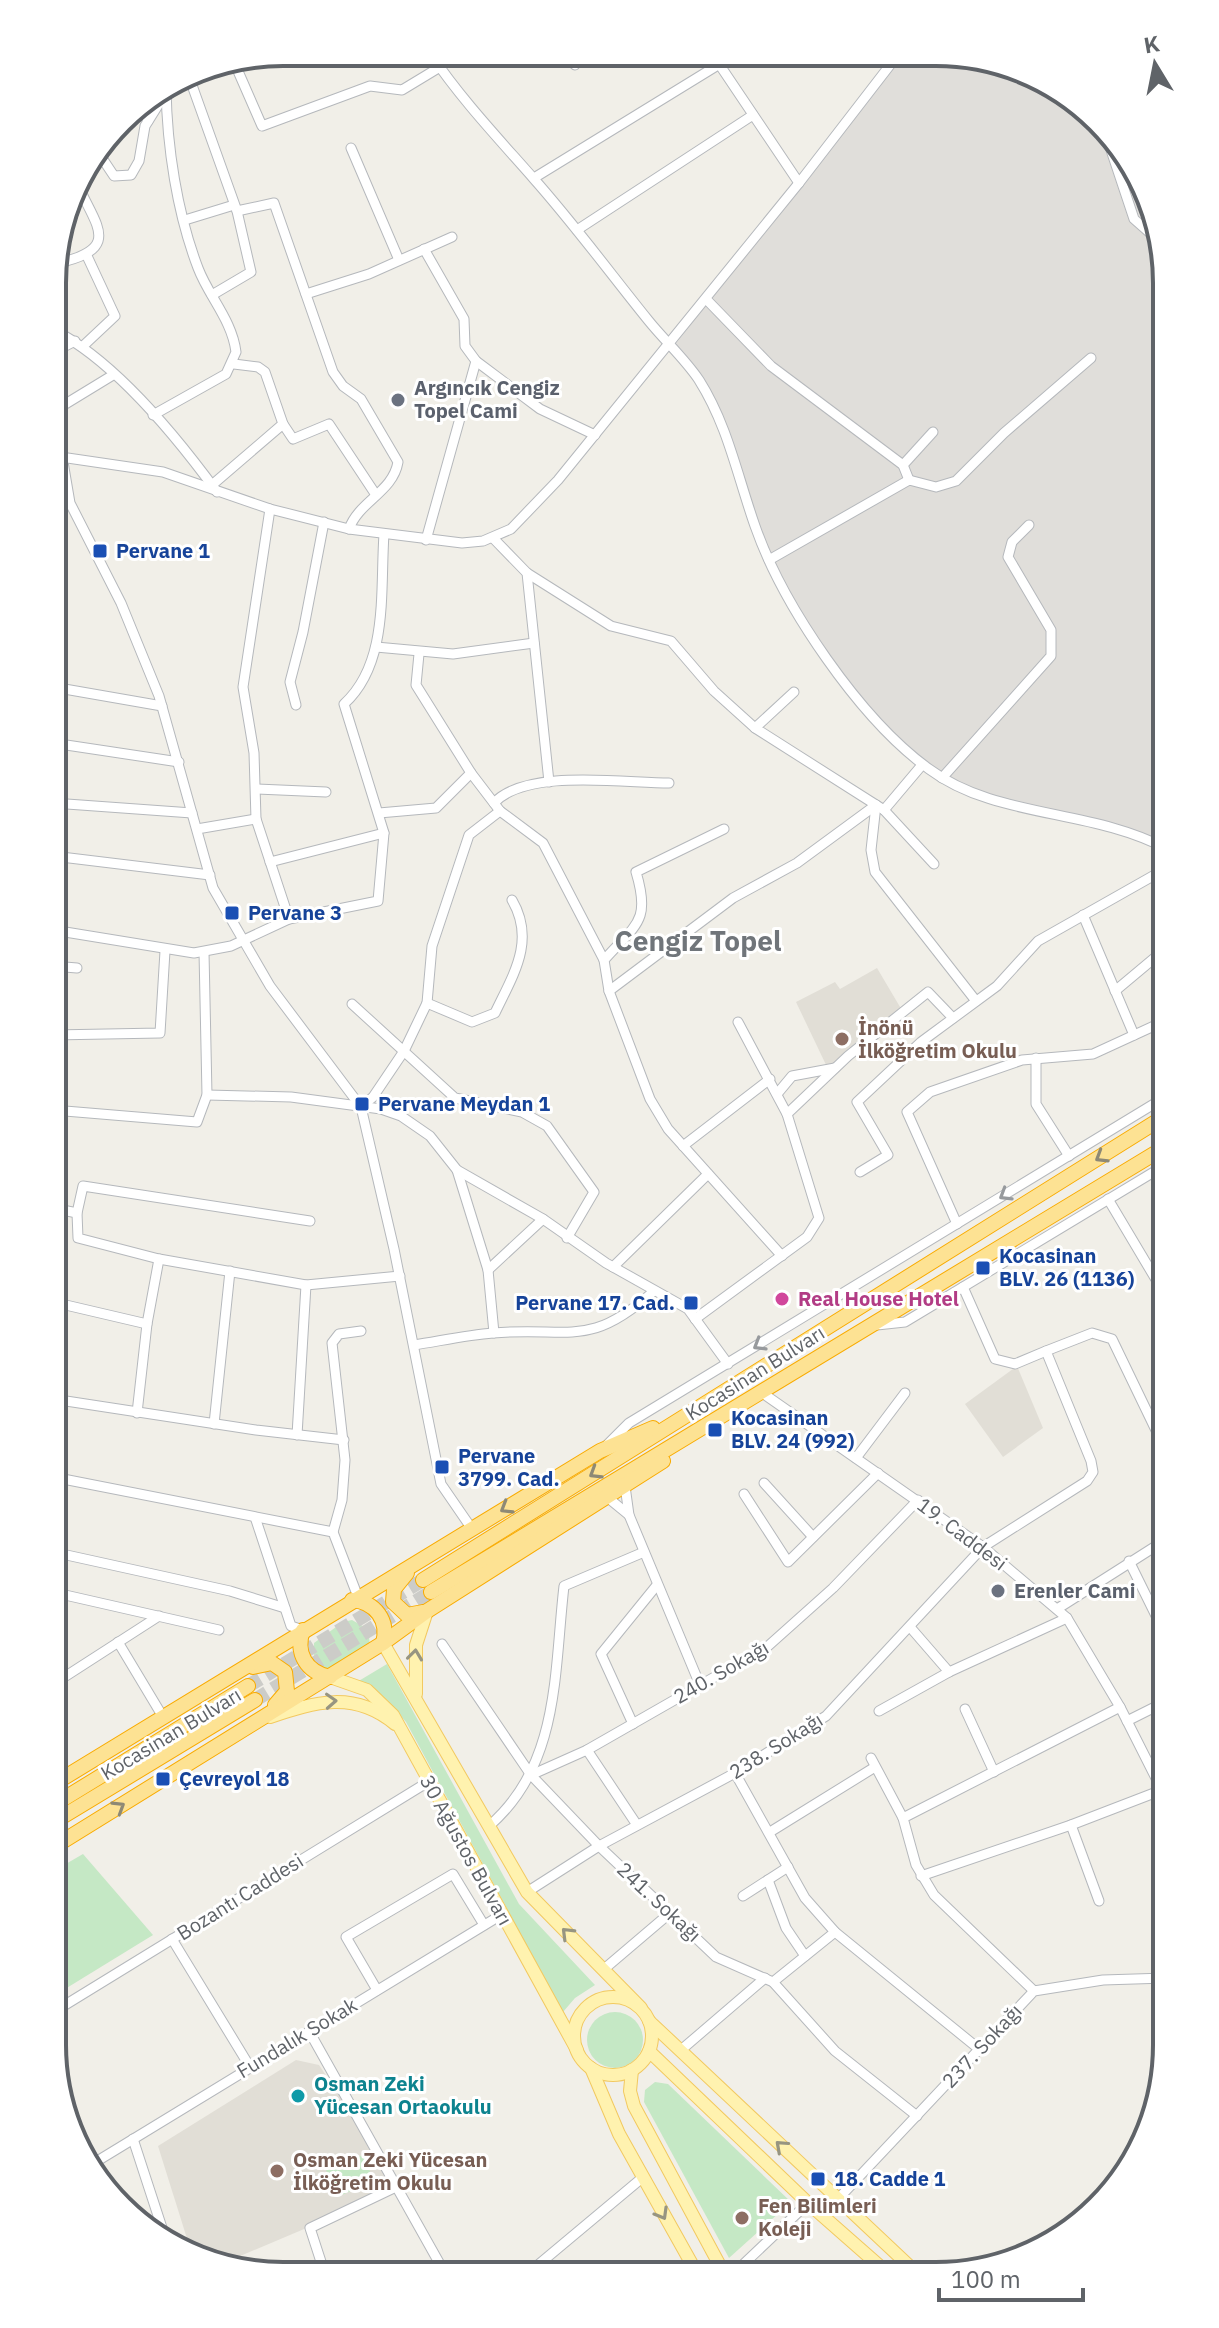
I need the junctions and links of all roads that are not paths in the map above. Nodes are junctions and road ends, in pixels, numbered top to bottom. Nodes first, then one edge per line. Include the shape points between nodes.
1 (716, 66) edge
2 (719, 66) edge
3 (889, 66) edge
4 (440, 67) joint
5 (238, 71) edge
6 (192, 86) edge
7 (166, 101) edge
8 (156, 108) edge
9 (753, 115) junction
10 (145, 116) edge
11 (148, 121) junction
12 (351, 148) dead end
13 (104, 161) edge
14 (1115, 161) edge
15 (534, 178) junction
16 (799, 183) junction
17 (84, 198) edge
18 (235, 208) junction
19 (185, 220) junction
20 (577, 230) junction
21 (1147, 230) edge
22 (452, 237) dead end
23 (424, 249) junction
24 (87, 256) junction
25 (399, 260) junction
26 (68, 261) edge
27 (306, 294) junction
28 (212, 295) junction
29 (706, 299) junction
30 (66, 337) edge
31 (79, 344) junction
32 (668, 346) junction
33 (66, 348) edge
34 (1091, 358) dead end
35 (476, 361) junction
36 (234, 364) junction
37 (113, 375) junction
38 (66, 404) edge
39 (153, 415) junction
40 (283, 424) junction
41 (933, 432) dead end
42 (595, 435) junction
43 (66, 457) edge
44 (903, 465) junction
45 (909, 480) junction
46 (66, 487) edge
47 (215, 489) junction
48 (376, 495) junction
49 (270, 509) junction
50 (324, 522) junction
51 (1029, 525) dead end
52 (349, 529) junction
53 (384, 534) junction
54 (493, 538) junction
55 (426, 540) junction
56 (769, 560) junction
57 (527, 573) junction
58 (534, 643) junction
59 (376, 647) junction
60 (419, 654) junction
61 (66, 689) edge
62 (794, 692) dead end
63 (296, 705) dead end
64 (162, 706) junction
65 (755, 728) junction
66 (66, 745) edge
67 (179, 762) junction
68 (922, 765) junction
69 (471, 773) junction
70 (942, 778) junction
71 (549, 782) junction
72 (669, 783) dead end
73 (257, 789) junction
74 (326, 792) dead end
75 (66, 804) edge
76 (497, 807) junction
77 (880, 808) junction
78 (192, 813) junction
79 (379, 813) junction
80 (256, 819) junction
81 (197, 829) junction
82 (724, 829) dead end
83 (384, 833) junction
84 (1153, 843) edge
85 (66, 858) edge
86 (270, 862) junction
87 (934, 864) dead end
88 (210, 875) junction
89 (1153, 876) edge
90 (512, 900) dead end
91 (1083, 915) junction
92 (289, 919) junction
93 (66, 932) edge
94 (243, 941) junction
95 (165, 951) junction
96 (204, 952) junction
97 (1153, 959) edge
98 (604, 960) junction
99 (66, 967) edge
100 (77, 968) dead end
101 (609, 991) junction
102 (1115, 991) junction
103 (976, 1001) junction
104 (427, 1003) junction
105 (352, 1004) dead end
106 (953, 1018) junction
107 (738, 1022) dead end
108 (1153, 1026) edge
109 (66, 1035) edge
110 (1134, 1035) junction
111 (404, 1051) junction
112 (1036, 1058) junction
113 (835, 1068) junction
114 (770, 1079) junction
115 (777, 1094) junction
116 (207, 1095) junction
117 (1153, 1105) edge
118 (361, 1107) junction
119 (66, 1111) edge
120 (787, 1114) junction
121 (1153, 1124) edge
122 (683, 1146) junction
123 (1153, 1154) edge
124 (1069, 1156) junction
125 (457, 1170) junction
126 (860, 1172) dead end
127 (1153, 1172) edge
128 (708, 1174) junction
129 (1108, 1199) junction
130 (66, 1211) edge
131 (77, 1213) junction
132 (543, 1219) junction
133 (310, 1221) dead end
134 (957, 1224) junction
135 (567, 1238) junction
136 (782, 1256) junction
137 (159, 1259) junction
138 (613, 1267) junction
139 (488, 1270) junction
140 (230, 1271) junction
141 (1153, 1275) edge
142 (400, 1276) junction
143 (306, 1285) junction
144 (963, 1287) junction
145 (654, 1291) junction
146 (66, 1305) edge
147 (695, 1319) junction
148 (147, 1324) junction
149 (869, 1326) junction
150 (361, 1331) dead end
151 (494, 1333) junction
152 (414, 1345) junction
153 (1046, 1351) junction
154 (728, 1364) junction
155 (761, 1392) junction
156 (905, 1393) dead end
157 (66, 1401) edge
158 (699, 1408) junction
159 (137, 1413) junction
160 (214, 1424) junction
161 (1153, 1424) edge
162 (706, 1425) junction
163 (297, 1435) junction
164 (344, 1440) junction
165 (600, 1451) junction
166 (856, 1458) junction
167 (878, 1473) junction
168 (66, 1480) edge
169 (764, 1483) dead end
170 (625, 1486) junction
171 (744, 1494) dead end
172 (607, 1497) junction
173 (918, 1500) junction
174 (629, 1515) junction
175 (255, 1517) junction
176 (472, 1529) junction
177 (333, 1532) junction
178 (813, 1537) junction
179 (983, 1547) junction
180 (1153, 1547) edge
181 (644, 1552) junction
182 (66, 1555) edge
183 (418, 1561) junction
184 (1129, 1561) junction
185 (657, 1585) junction
186 (66, 1595) edge
187 (355, 1598) junction
188 (285, 1608) junction
189 (1057, 1609) junction
190 (1153, 1610) edge
191 (427, 1611) junction
192 (159, 1616) junction
193 (1067, 1618) junction
194 (910, 1627) junction
195 (219, 1630) dead end
196 (303, 1630) junction
197 (118, 1642) junction
198 (383, 1643) junction
199 (442, 1644) dead end
200 (949, 1672) junction
201 (66, 1676) edge
202 (230, 1676) junction
203 (330, 1677) junction
204 (700, 1685) junction
205 (417, 1701) junction
206 (1120, 1707) junction
207 (1153, 1708) edge
208 (965, 1709) dead end
209 (879, 1711) dead end
210 (163, 1717) junction
211 (257, 1721) junction
212 (1127, 1721) junction
213 (633, 1724) junction
214 (400, 1729) junction
215 (587, 1750) junction
216 (994, 1772) junction
217 (1153, 1772) edge
218 (735, 1773) junction
219 (531, 1775) junction
220 (66, 1776) edge
221 (428, 1782) junction
222 (1153, 1793) edge
223 (66, 1798) edge
224 (66, 1814) edge
225 (903, 1818) junction
226 (637, 1825) junction
227 (1071, 1825) junction
228 (489, 1826) junction
229 (770, 1832) junction
230 (66, 1839) edge
231 (599, 1846) junction
232 (788, 1867) junction
233 (921, 1876) junction
234 (768, 1880) junction
235 (527, 1892) junction
236 (743, 1896) dead end
237 (1099, 1901) dead end
238 (670, 1913) junction
239 (501, 1915) junction
240 (484, 1925) junction
241 (835, 1932) junction
242 (172, 1939) junction
243 (805, 1956) junction
244 (603, 1970) junction
245 (1153, 1978) edge
246 (769, 1980) junction
247 (377, 1990) junction
248 (1034, 1991) junction
249 (66, 2004) edge
250 (641, 2008) junction
251 (649, 2021) junction
252 (309, 2031) junction
253 (979, 2049) junction
254 (577, 2050) junction
255 (681, 2050) junction
256 (649, 2051) junction
257 (250, 2067) junction
258 (591, 2068) junction
259 (632, 2070) junction
260 (917, 2116) junction
261 (641, 2120) junction
262 (619, 2134) junction
263 (133, 2139) junction
264 (100, 2160) edge
265 (642, 2178) junction
266 (396, 2187) junction
267 (839, 2198) junction
268 (808, 2203) junction
269 (161, 2223) edge
270 (321, 2262) edge
271 (439, 2262) edge
272 (542, 2262) edge
273 (690, 2262) edge
274 (718, 2262) edge
275 (746, 2262) edge
276 (875, 2262) edge
277 (905, 2262) edge

1 - 15 street
2 - 9 street
3 - 16 street
4 - 5 street via 402,90 370,86 262,126
4 - 15 street
6 - 18 street
7 - 19 street
8 - 11 street
9 - 16 street
9 - 20 street
10 - 11 street
11 - 13 street via 139,161 128,177 114,176
12 - 25 street
14 - 21 street via 1134,219
15 - 20 street
16 - 29 street
17 - 24 street via 98,226
18 - 19 street
18 - 27 street via 274,203
18 - 28 street via 251,272
19 - 28 street
20 - 32 street
22 - 23 street
23 - 25 street
23 - 35 street via 464,319 465,346
24 - 26 street
24 - 31 street via 115,316
25 - 27 street
27 - 48 street via 333,372 361,399 398,462 392,480
28 - 36 street via 231,332
29 - 32 street
29 - 44 street via 771,366
30 - 31 street
31 - 33 street
31 - 37 street
32 - 42 street
32 - 56 street via 696,376 724,427
34 - 45 street via 956,481 936,487
35 - 42 street via 540,409
35 - 55 street
36 - 39 street via 221,378
36 - 40 street via 265,372
37 - 38 street
37 - 39 street
39 - 47 street
40 - 47 street
40 - 48 street via 293,439 329,424
41 - 44 street
42 - 54 street via 527,516
43 - 47 street via 163,472
44 - 45 street
45 - 56 street
46 - 64 street
47 - 49 street
48 - 52 street
49 - 50 street
49 - 73 street via 243,687
50 - 52 street
50 - 63 street via 290,682
51 - 70 street via 1012,542 1008,557 1051,630 1051,656
52 - 53 street
53 - 55 street
53 - 59 street
54 - 55 street via 462,543
54 - 57 street
56 - 68 street via 801,619 855,694
57 - 58 street
57 - 65 street via 611,626 671,641
58 - 60 street
58 - 71 street
59 - 60 street
59 - 79 street via 363,683 344,704
60 - 69 street via 416,685
61 - 64 street
62 - 65 street
64 - 67 street
65 - 77 street
66 - 67 street
67 - 78 street
68 - 70 street
68 - 77 street
69 - 76 street
69 - 79 street via 436,808
70 - 84 street via 973,796 1102,823
71 - 72 street
71 - 76 street via 516,787
73 - 74 street
73 - 80 street
75 - 78 street
76 - 98 street via 543,843
76 - 104 street via 469,835 432,946
77 - 87 street
77 - 101 street via 733,898
77 - 103 street via 871,850 875,872
78 - 81 street
79 - 83 street
80 - 81 street
80 - 86 street
81 - 88 street
82 - 98 street via 636,872 644,900 642,917
83 - 86 street
83 - 92 street via 378,901
85 - 88 street
86 - 92 street
88 - 94 street
89 - 91 street
90 - 104 street via 524,942 495,1013 466,1021
91 - 102 street
91 - 103 street via 1038,941
92 - 94 street
93 - 95 street
94 - 96 street
94 - 118 street
95 - 96 street
95 - 109 street via 160,1033
96 - 116 street
97 - 102 street
98 - 101 street
99 - 100 street
101 - 122 street via 650,1099
102 - 110 street
103 - 106 street
104 - 111 street
105 - 111 street
106 - 113 street via 928,992
106 - 126 street via 857,1102 888,1155
107 - 114 street
108 - 110 street
110 - 112 street via 1093,1054
111 - 118 street
111 - 135 street via 455,1098 522,1112 547,1126 594,1192
112 - 124 street via 1036,1104
112 - 134 street via 930,1092 907,1112
113 - 115 street via 792,1076
113 - 120 street
114 - 115 street
114 - 122 street
115 - 120 street
116 - 118 street via 291,1097
116 - 119 street via 197,1122
117 - 124 street
118 - 125 street via 411,1121
118 - 142 street
120 - 136 street via 819,1218 811,1233
121 -> 158 highway, Kocasinan Bulvarı
122 - 128 street
123 - 149 highway, Kocasinan Bulvarı
124 -> 134 street
125 - 132 street
125 - 139 street
127 - 129 street
128 - 136 street
128 - 138 street
129 - 141 street
129 - 144 street
130 - 131 street
131 - 133 street via 83,1186
131 - 137 street via 78,1238
132 - 135 street
132 - 139 street
134 -> 154 street
135 - 138 street
136 - 147 street
137 - 140 street
137 - 148 street
138 - 145 street
139 - 151 street
140 - 143 street
140 - 160 street
142 - 143 street
142 - 152 street
143 - 163 street
144 - 149 street via 905,1322
144 - 153 street via 995,1359 1015,1364
145 - 147 street via 688,1309
145 - 151 street via 620,1317 589,1331
146 - 148 street
147 - 154 street
148 - 159 street
149 - 155 highway, Kocasinan Bulvarı
150 - 164 street via 339,1334 332,1343
151 - 152 street
152 - 176 street via 441,1484
153 - 161 street via 1092,1333 1112,1339
153 - 179 street, 238. Sokağı via 1093,1472 1062,1498
154 - 165 street via 629,1423
155 - 162 highway, Kocasinan Bulvarı
155 - 166 street, 19. Caddesi
156 - 166 street
157 - 159 street
158 -> 162 highway, Kocasinan Bulvarı via 427,1586
158 - 165 highway
159 - 160 street
160 - 163 street
162 - 170 highway
163 - 164 street
164 - 177 street via 344,1487
165 -> 176 highway
166 - 167 street, 19. Caddesi
167 - 173 street, 19. Caddesi
167 - 178 street
168 - 175 street
169 - 178 street
170 - 172 highway
170 - 174 street
171 - 178 street via 788,1562
172 - 174 street
172 - 191 highway
173 - 179 street, 19. Caddesi
173 - 204 street, 240. Sokağı via 767,1647
174 - 181 street
175 - 177 street
175 - 188 street
176 - 183 highway
177 - 187 street
179 - 189 street, 19. Caddesi
179 - 194 street, 238. Sokağı
180 - 184 street
181 - 185 street
181 - 219 street via 564,1586 547,1732
182 - 188 street
183 - 187 highway
183 - 191 highway via 396,1585 393,1602 407,1615
184 - 189 street
184 - 190 street
185 - 204 street
185 - 213 street via 601,1654
186 - 192 street
187 - 196 highway
187 - 198 highway via 379,1614
188 - 196 street via 291,1626
189 - 193 street, 19. Caddesi
191 - 198 highway
205 -> 191 main road via 414,1658
192 - 195 street
192 - 197 street
193 - 200 street
193 - 206 street, 19. Caddesi
194 - 200 street
194 - 218 street, 238. Sokağı via 826,1716
196 - 202 highway
196 - 203 highway via 304,1661
197 - 201 street
197 - 210 street
198 - 203 highway
198 - 205 main road, 30 Ağustos Bulvarı
199 - 219 street, 241. Sokağı
200 - 209 street
202 - 210 highway
202 - 211 highway via 267,1663 285,1672 287,1691
203 - 211 highway
203 - 214 main road, 30 Ağustos Bulvarı via 374,1695
204 - 213 street, 240. Sokağı
205 - 228 main road, 30 Ağustos Bulvarı
206 - 212 street, 19. Caddesi
206 - 216 street
207 - 212 street
208 - 216 street
210 - 220 highway
211 -> 214 main road via 340,1700 375,1710
230 -> 211 highway
212 - 217 street, 19. Caddesi
213 - 215 street, 240. Sokağı
214 - 221 main road, 30 Ağustos Bulvarı
215 - 219 street, 240. Sokağı
215 - 226 street
216 - 225 street
218 - 226 street, 238. Sokağı
218 - 229 street
219 - 228 street
219 - 231 street, 241. Sokağı
221 - 239 main road, 30 Ağustos Bulvarı
221 - 242 street, Bozantı Caddesi
222 - 227 street
223 - 224 highway, Kocasinan Bulvarı via 252,1693
225 - 229 street via 873,1763
225 - 233 street
226 - 231 street, 238. Sokağı
227 - 233 street
227 - 237 street
228 - 235 main road, 30 Ağustos Bulvarı
229 - 232 street
231 - 235 street, 238. Sokağı
231 - 238 street, 241. Sokağı
232 - 234 street
232 - 241 street via 805,1898
233 - 248 street via 942,1904
234 - 236 street
234 - 243 street via 786,1928
244 -> 235 main road, 30 Ağustos Bulvarı
238 - 244 street
238 - 246 street, 241. Sokağı via 716,1957
239 - 240 street, Fundalık Sokak
239 - 254 main road, 30 Ağustos Bulvarı
240 - 247 street, Fundalık Sokak
240 - 247 street via 453,1874 346,1937
241 - 243 street
241 - 253 street
242 - 249 street, Bozantı Caddesi
242 - 257 street
243 - 246 street
244 - 250 main road, 30 Ağustos Bulvarı
245 - 248 street, 237. Sokağı
246 - 255 street
246 - 260 street, 241. Sokağı via 835,2051
247 - 252 street, Fundalık Sokak
248 - 253 street, 237. Sokağı
250 - 251 main road
250 - 254 main road via 613,1997 592,2003 577,2021
251 - 255 main road
251 - 256 main road
252 - 257 street, Fundalık Sokak
252 - 266 street
253 - 260 street, 237. Sokağı
254 - 258 main road
267 -> 255 main road
256 - 259 main road
256 - 268 main road
257 - 263 street, Fundalık Sokak
258 - 259 main road via 613,2075
258 - 262 main road
259 - 261 main road via 630,2091
260 - 267 street, 237. Sokağı
261 - 262 main road
261 - 274 main road
262 - 265 main road
263 - 264 street, Fundalık Sokak
263 - 269 street
265 - 272 street
265 -> 273 main road
266 - 270 street via 310,2228
266 - 271 street
267 - 277 main road
268 - 275 street
268 - 276 main road

